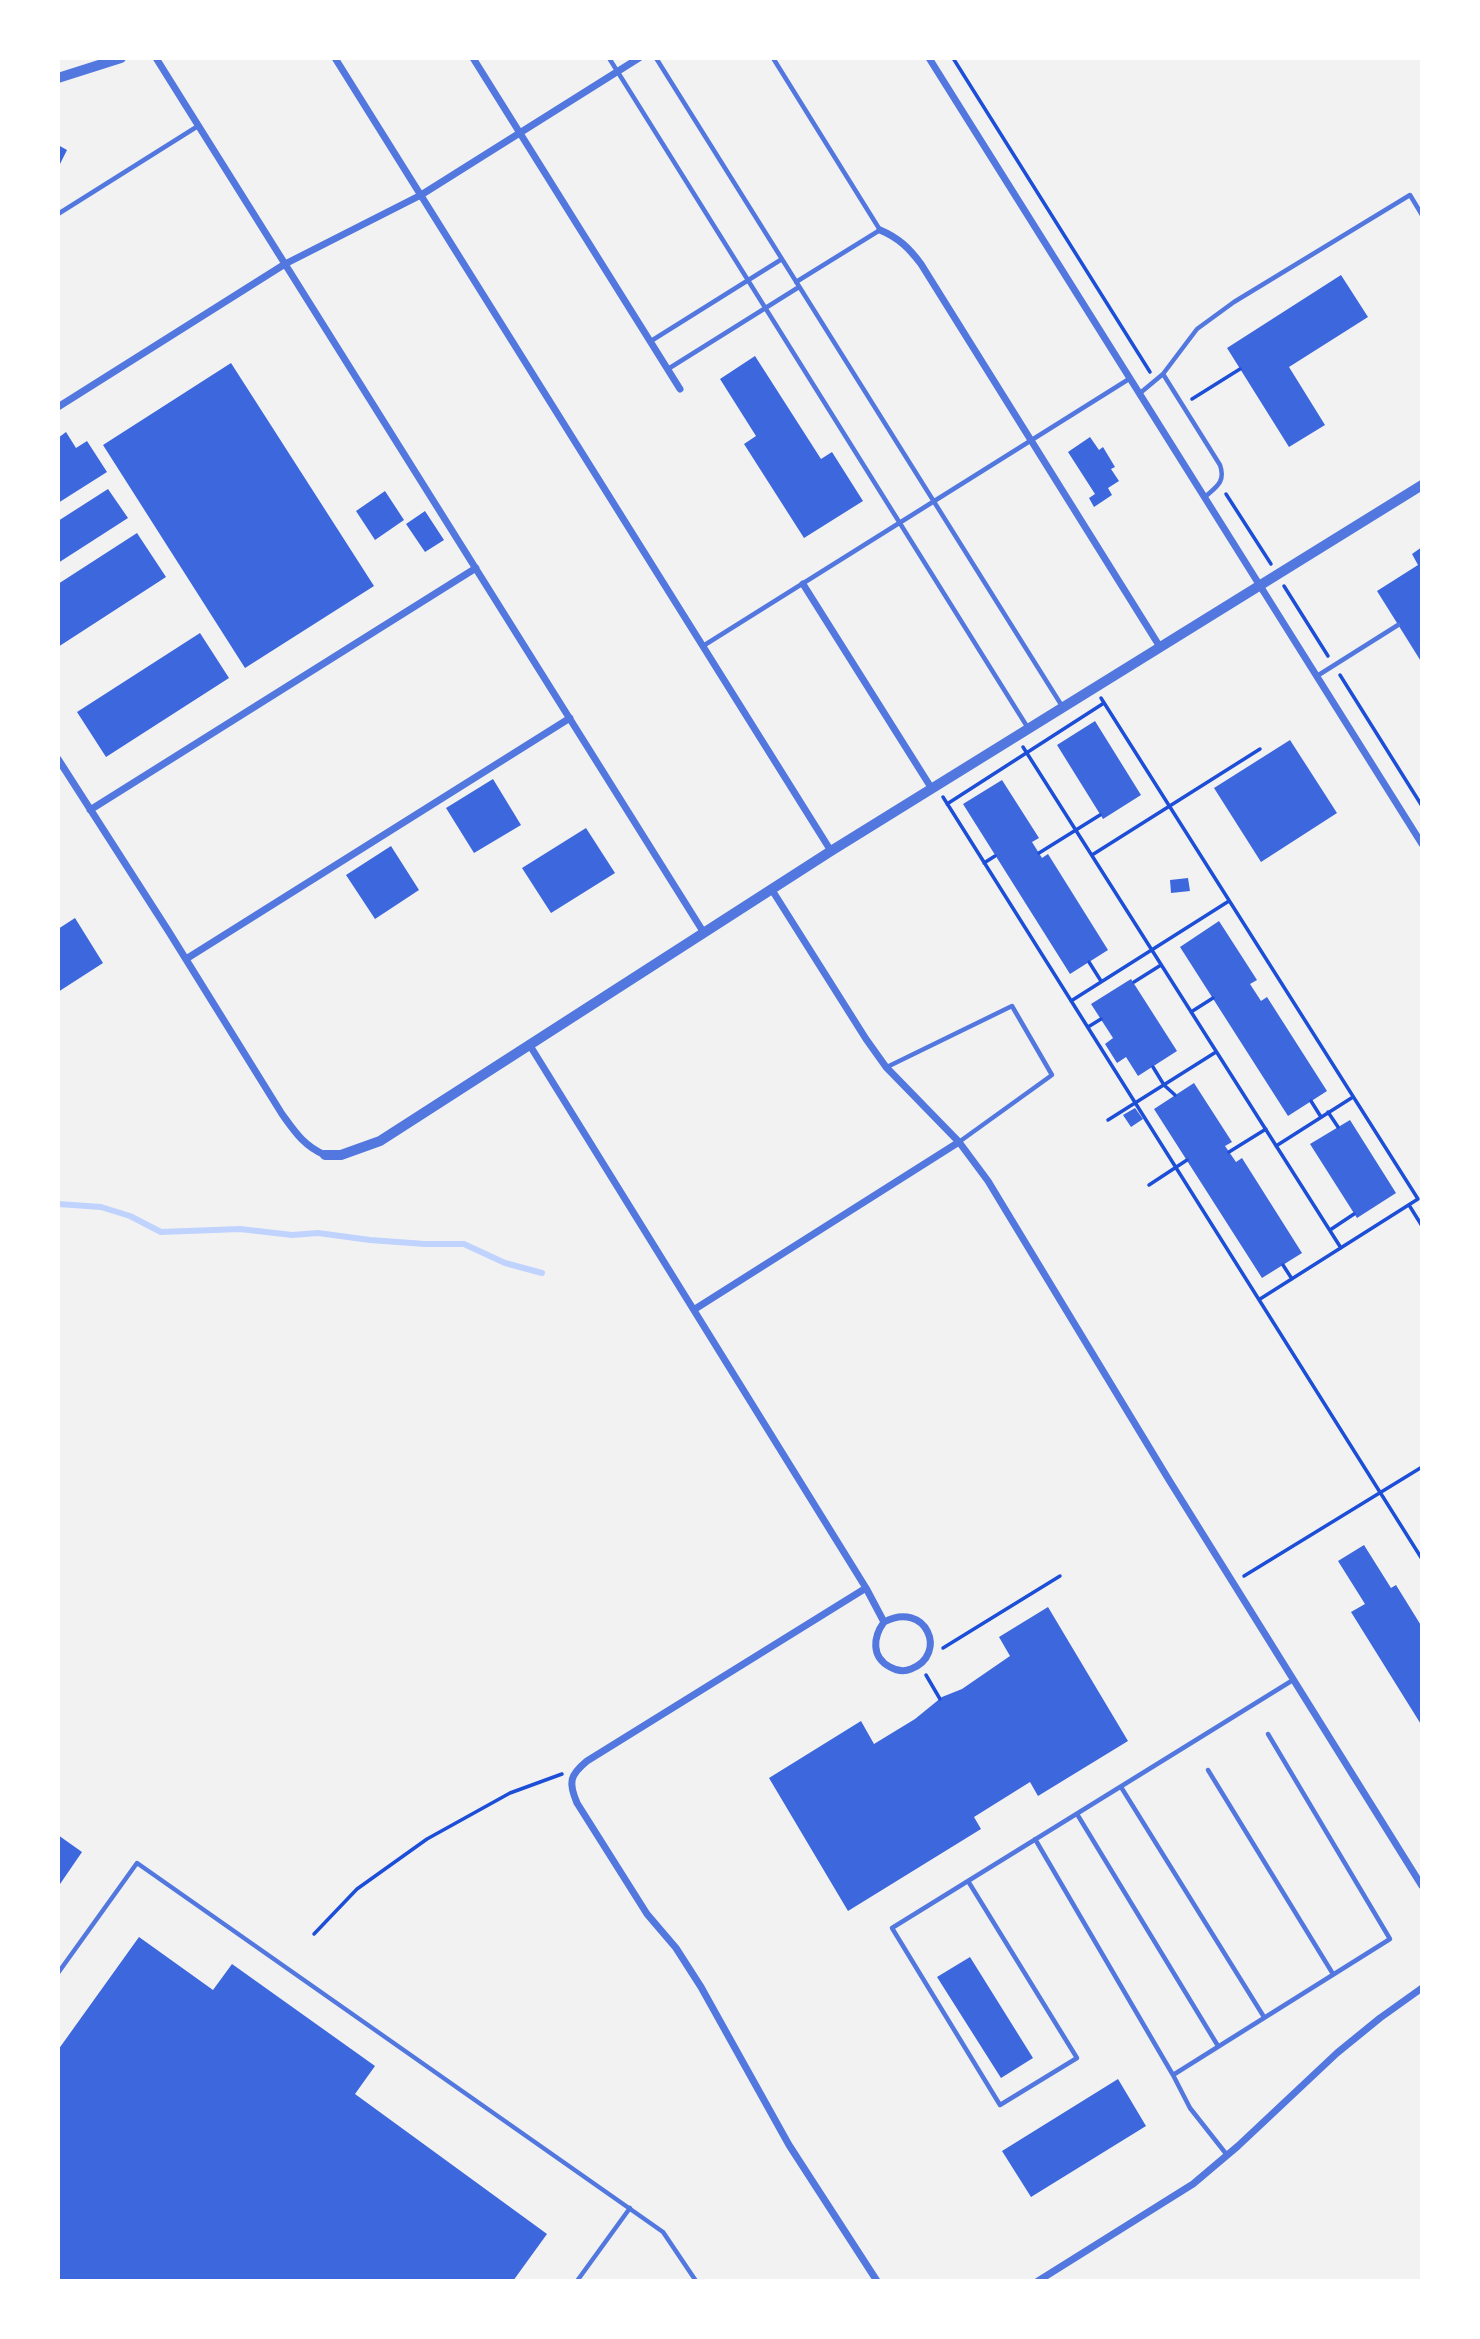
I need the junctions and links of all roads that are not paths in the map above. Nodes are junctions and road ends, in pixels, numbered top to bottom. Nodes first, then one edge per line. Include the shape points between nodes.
1 (121, 58) edge
2 (156, 58) edge
3 (335, 58) edge
4 (472, 58) edge
5 (609, 58) edge
6 (639, 58) edge
7 (656, 58) edge
8 (773, 58) edge
9 (929, 58) edge
10 (617, 71) junction
11 (58, 78) edge
12 (199, 125) junction
13 (519, 133) junction
14 (421, 195) junction
15 (58, 214) edge
16 (1422, 215) edge
17 (880, 230) junction
18 (782, 260) junction
19 (285, 264) junction
20 (748, 281) junction
21 (798, 285) junction
22 (765, 308) junction
23 (650, 342) junction
24 (668, 369) junction
25 (1163, 374) junction
26 (1129, 379) junction
27 (680, 389) dead end
28 (1139, 395) junction
29 (58, 407) edge
30 (1030, 441) junction
31 (1422, 485) edge
32 (1204, 498) junction
33 (933, 502) junction
34 (900, 523) junction
35 (476, 568) junction
36 (803, 584) junction
37 (1259, 584) junction
38 (1398, 625) dead end
39 (703, 646) junction
40 (1160, 648) junction
41 (1316, 676) junction
42 (1062, 707) junction
43 (570, 718) junction
44 (1028, 728) junction
45 (58, 759) edge
46 (934, 788) junction
47 (90, 810) junction
48 (1422, 844) edge
49 (831, 851) junction
50 (772, 890) junction
51 (704, 933) junction
52 (186, 959) junction
53 (529, 1044) junction
54 (886, 1067) junction
55 (959, 1142) junction
56 (325, 1155) joint
57 (695, 1309) junction
58 (866, 1588) junction
59 (884, 1622) junction
60 (1294, 1680) junction
61 (1268, 1734) dead end
62 (1208, 1770) dead end
63 (1121, 1787) junction
64 (1077, 1814) junction
65 (1035, 1839) junction
66 (968, 1881) junction
67 (1422, 1886) edge
68 (58, 1973) edge
69 (1333, 1974) junction
70 (1422, 1988) edge
71 (1264, 2017) junction
72 (1218, 2046) junction
73 (1173, 2075) junction
74 (1228, 2156) junction
75 (630, 2207) junction
76 (577, 2281) edge
77 (696, 2281) edge
78 (877, 2281) edge
79 (1038, 2281) edge

1 - 11 street
2 - 12 street
3 - 14 street
4 - 13 street
5 - 10 lane
6 - 10 street
7 - 18 lane
8 - 17 lane
9 - 26 street
10 - 13 street
10 - 20 lane
12 - 15 lane
12 - 19 street
13 - 14 street
13 - 23 street
14 - 19 street
14 - 39 street
16 - 25 lane via 1410,195 1280,273 1197,329
17 - 21 lane
17 - 30 street via 896,237 921,264
18 - 20 lane
18 - 21 lane
19 - 29 street
19 - 35 street
20 - 22 lane
20 - 23 lane
21 - 22 lane
21 - 33 lane
22 - 24 lane
22 - 34 lane
23 - 24 street
24 - 27 street
25 - 28 lane
25 - 32 lane via 1223,473 1220,484
26 - 28 street
26 - 30 lane
28 - 32 street
30 - 33 lane
30 - 40 street
31 - 37 street
32 - 37 street
33 - 34 lane
33 - 42 lane
34 - 36 lane
34 - 44 lane
35 - 43 street
35 - 47 street
36 - 39 lane
36 - 46 street
37 - 40 street
37 - 41 street
38 - 41 lane
39 - 49 street
40 - 42 street
41 - 48 street
42 - 44 street
43 - 51 street
43 - 52 street
44 - 46 street
45 - 47 street
46 - 49 street
47 - 52 street
49 - 50 street
50 - 51 street
50 - 54 street
51 - 53 street
52 - 56 street via 300,1140
53 - 56 street via 380,1141 341,1155
53 - 57 street
54 - 55 street
54 - 55 lane via 1012,1006 1052,1075
55 - 57 street
55 - 60 street via 988,1181
57 - 58 street
58 - 59 street
58 - 78 street via 578,1769 570,1788 647,1914 701,1987 789,2145
59 - 59 street via 907,1615 926,1628 930,1645 919,1666 906,1671 884,1664 875,1639
60 - 63 lane
60 - 67 street
61 - 69 lane via 1390,1939
62 - 69 lane
63 - 64 lane
63 - 71 lane
64 - 65 lane
64 - 72 lane
65 - 66 lane
65 - 73 lane
66 - 66 lane via 891,1928 1000,2105 1077,2058
68 - 75 lane via 137,1863
69 - 71 lane
70 - 74 street via 1337,2053
71 - 72 lane
72 - 73 lane
73 - 74 lane via 1190,2108
74 - 79 street via 1193,2185
75 - 76 lane
75 - 77 lane via 663,2232

